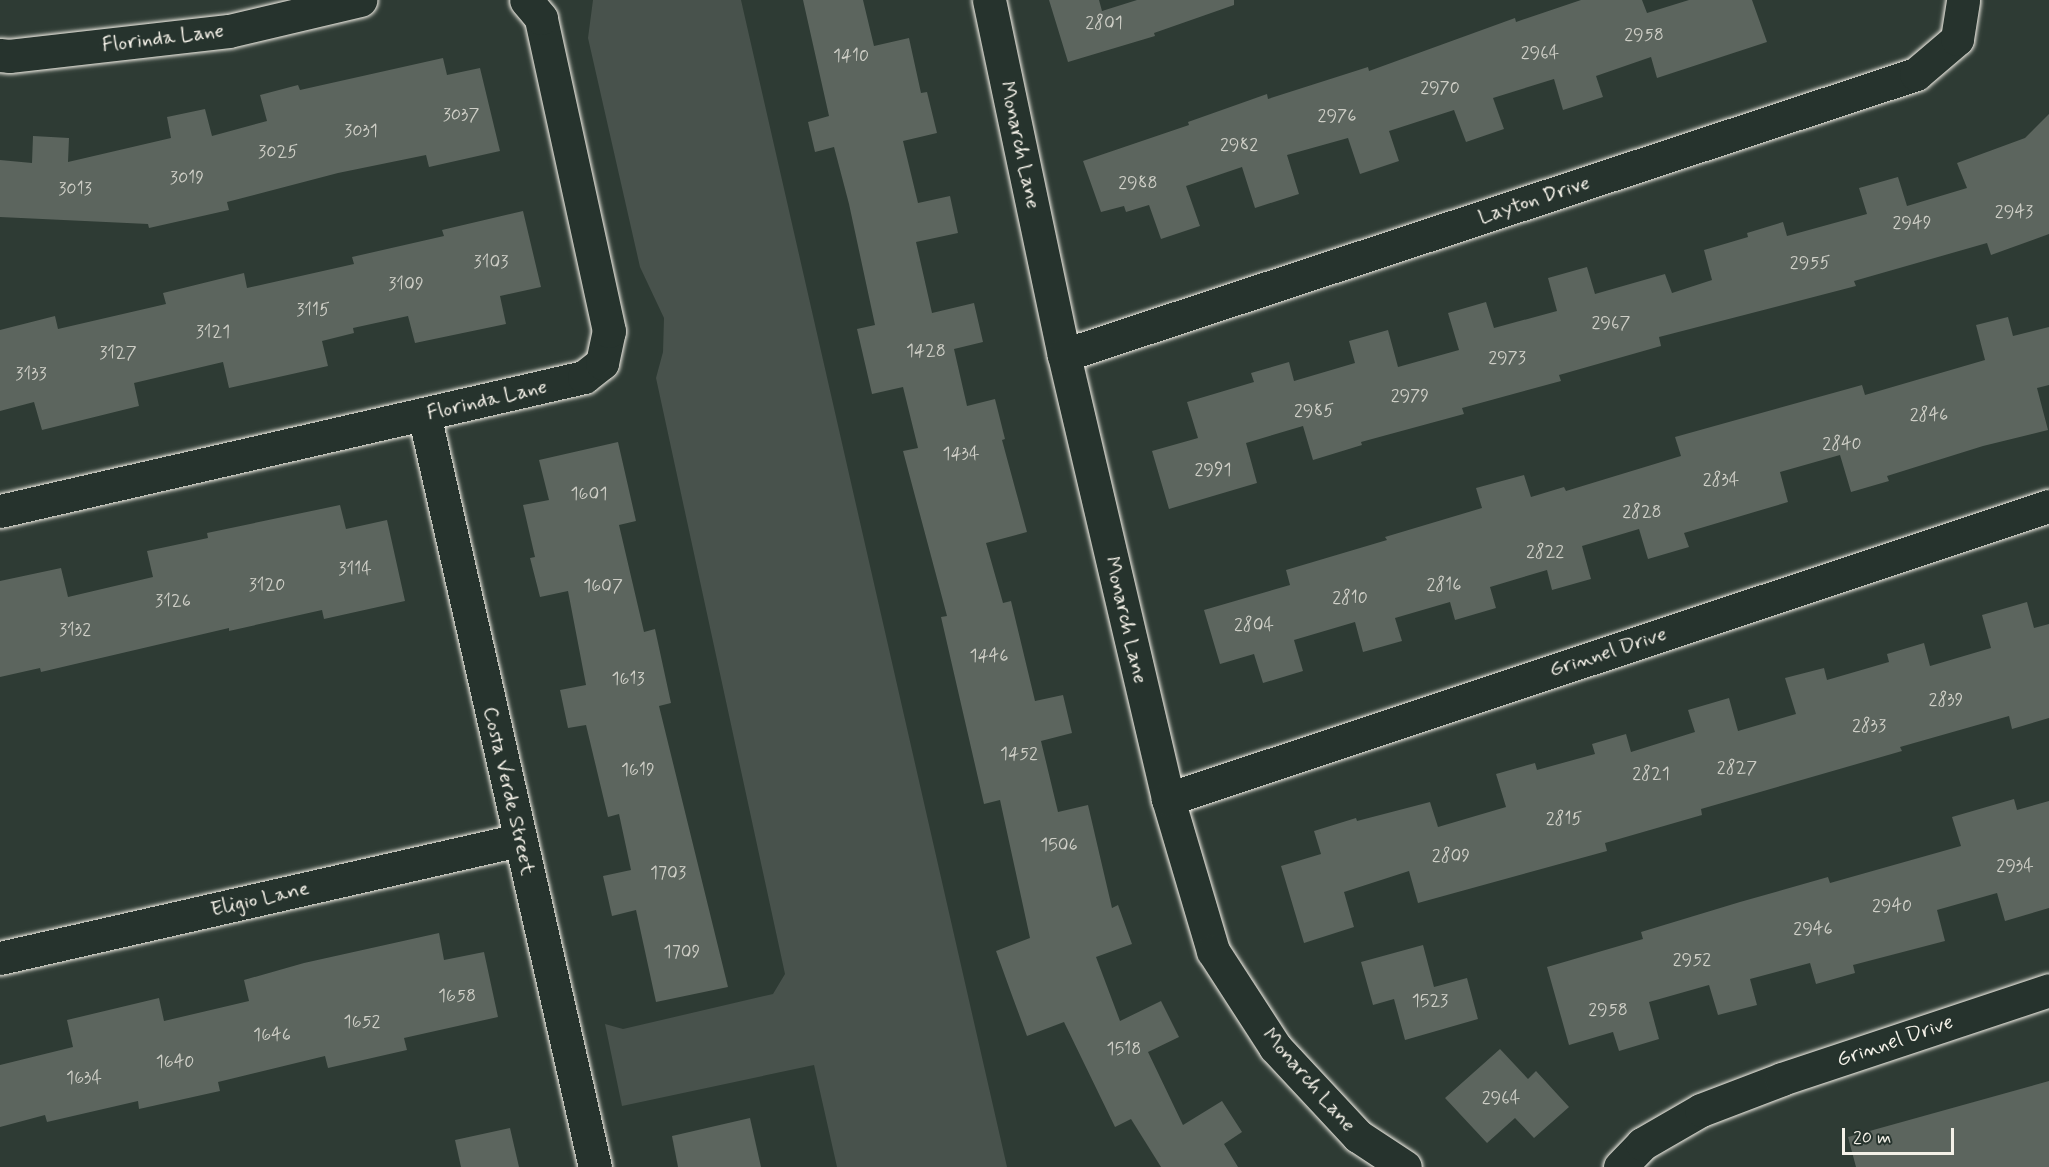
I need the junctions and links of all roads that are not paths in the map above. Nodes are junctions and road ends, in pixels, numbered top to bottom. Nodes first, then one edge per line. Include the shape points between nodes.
1 (360, 0) edge
2 (526, 0) edge
3 (989, 0) edge
4 (1963, 0) edge
5 (0, 55) edge
6 (1064, 355) junction
7 (424, 414) junction
8 (2049, 506) edge
9 (0, 511) edge
10 (1168, 799) junction
11 (519, 840) junction
12 (0, 958) edge
13 (2049, 990) edge
14 (595, 1167) edge
15 (1405, 1167) edge
16 (1620, 1167) edge

1 - 5 street, Florinda Lane via 229,31
2 - 7 street, Florinda Lane via 541,18 609,332 602,363 584,377
3 - 6 street, Monarch Lane
4 - 6 street, Layton Drive via 1957,39 1916,74
6 - 10 street, Monarch Lane
7 - 9 street, Florinda Lane
7 - 11 street, Costa Verde Street
8 - 10 street, Grinnel Drive
10 - 15 street, Monarch Lane via 1213,951 1225,970 1275,1047 1358,1136
11 - 12 street, Eligio Lane
11 - 14 street, Costa Verde Street
13 - 16 street, Grinnel Drive via 1701,1110 1642,1144

